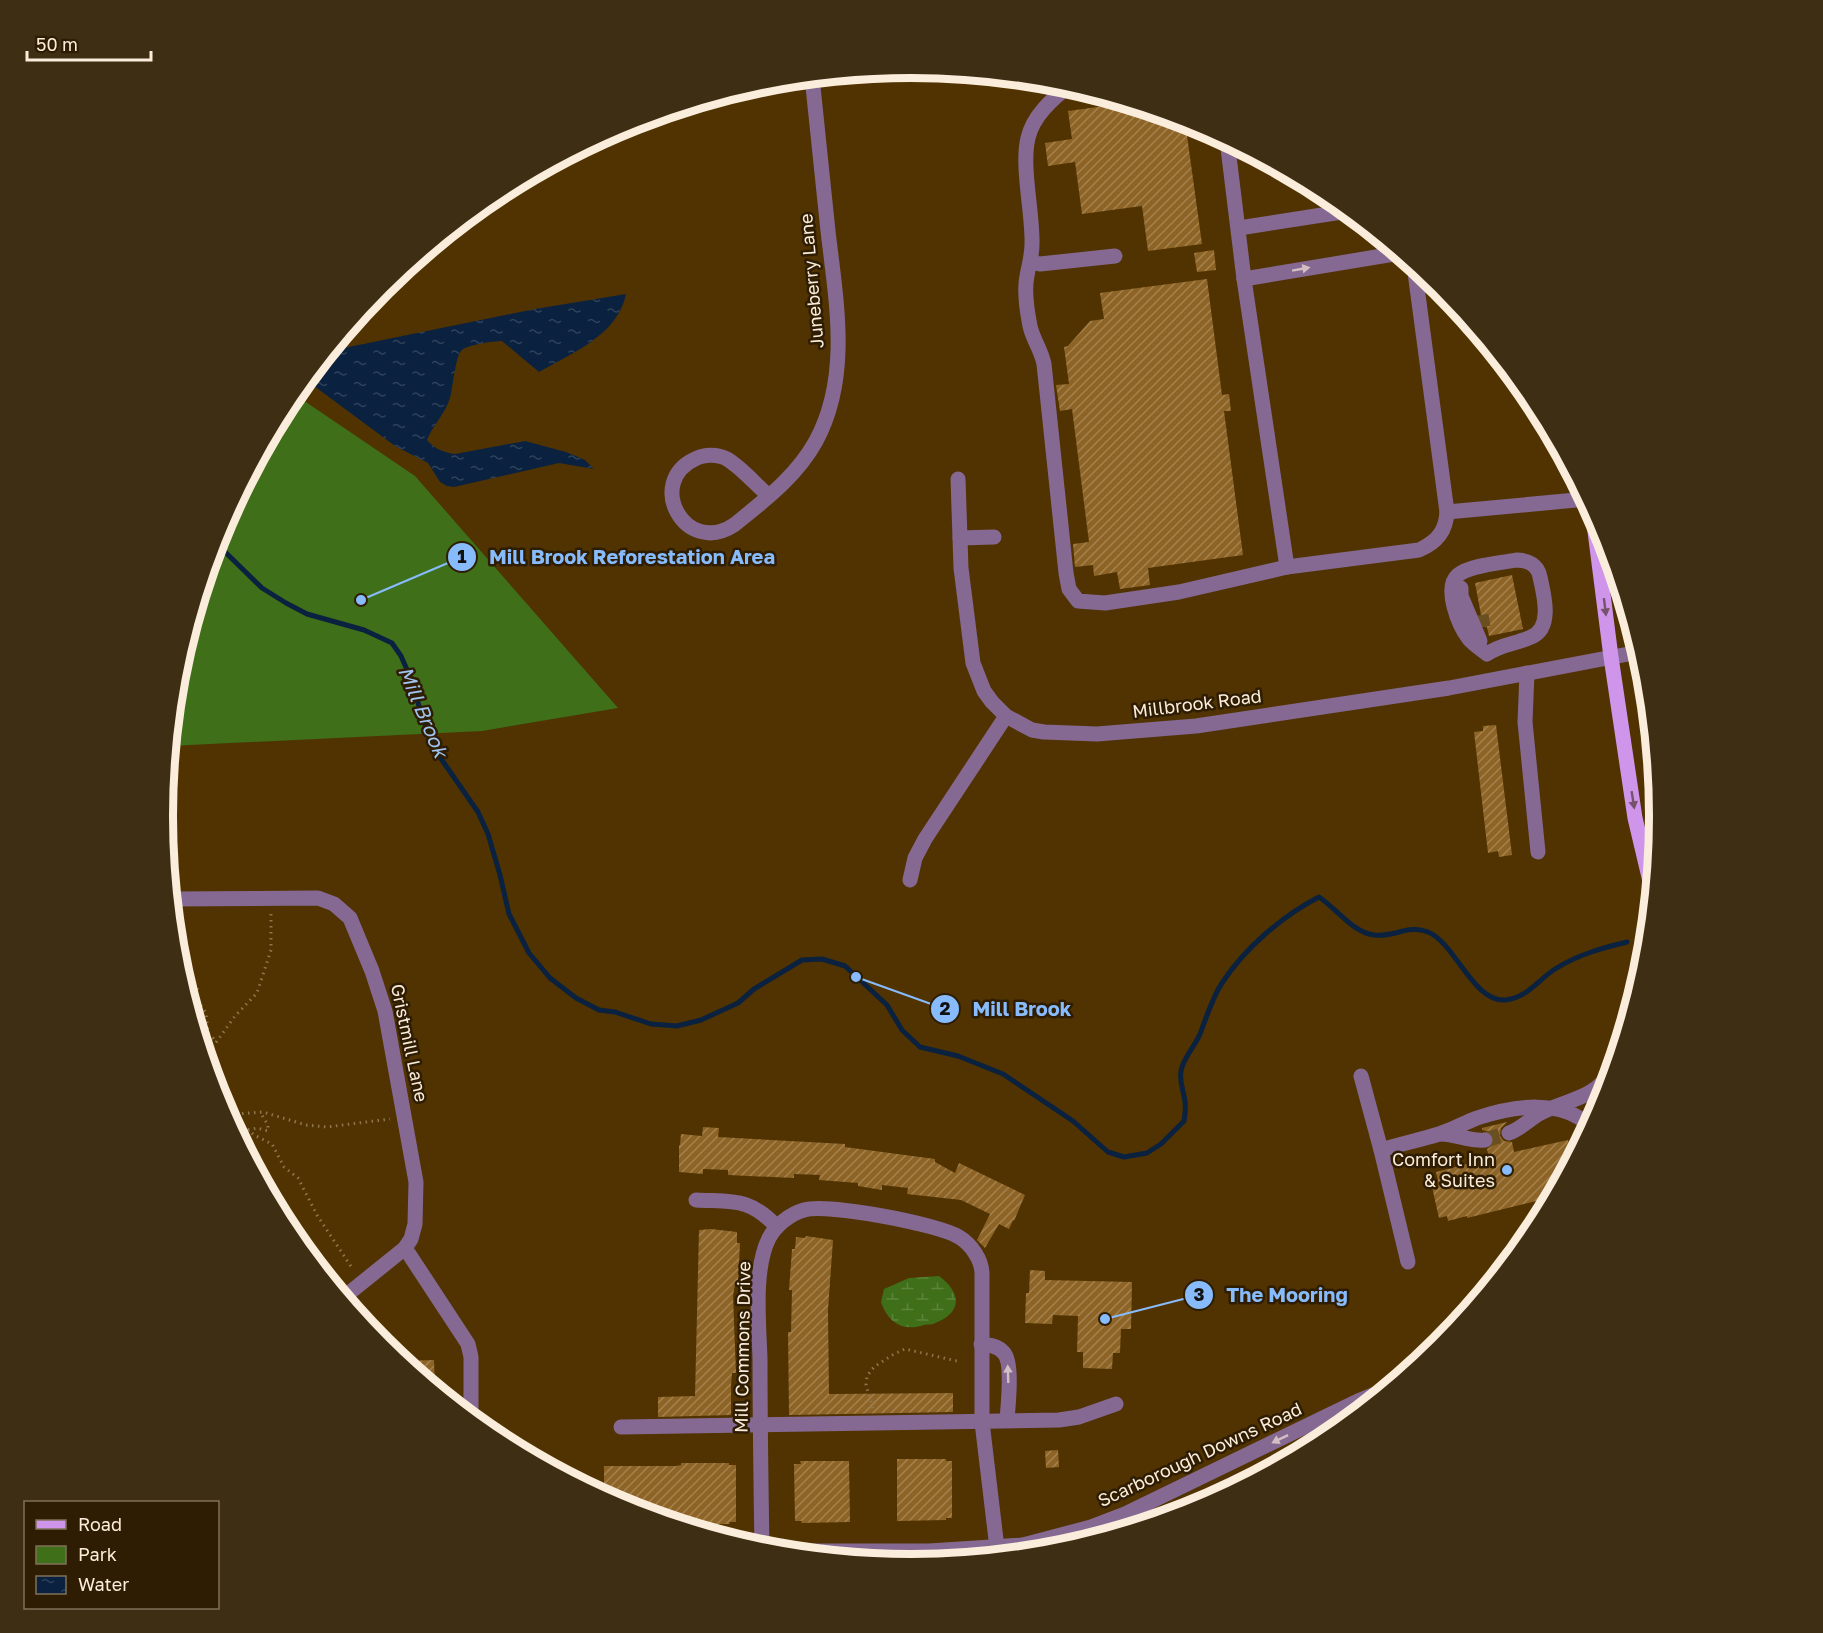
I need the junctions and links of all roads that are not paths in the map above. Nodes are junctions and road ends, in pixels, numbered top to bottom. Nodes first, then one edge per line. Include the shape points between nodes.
1 (813, 84) edge
2 (1061, 93) edge
3 (1228, 150) edge
4 (1336, 212) edge
5 (1239, 228) junction
6 (1390, 255) edge
7 (1115, 256) dead end
8 (1031, 262) junction
9 (1416, 277) edge
10 (1244, 279) junction
11 (958, 479) dead end
12 (769, 496) junction
13 (1578, 500) edge
14 (1447, 512) junction
15 (994, 537) dead end
16 (960, 538) junction
17 (1596, 539) edge
18 (1287, 567) junction
19 (1539, 574) junction
20 (1475, 575) junction
21 (1631, 649) edge
22 (1487, 654) junction
23 (1611, 657) junction
24 (1527, 673) junction
25 (1494, 680) junction
26 (1006, 716) junction
27 (1538, 852) dead end
28 (1648, 871) edge
29 (910, 880) dead end
30 (178, 899) edge
31 (1361, 1076) dead end
32 (1599, 1086) edge
33 (1554, 1107) junction
34 (1584, 1122) edge
35 (1509, 1133) tunnel mouth
36 (1439, 1134) junction
37 (1485, 1140) tunnel mouth
38 (1381, 1150) junction
39 (696, 1200) dead end
40 (777, 1227) junction
41 (405, 1248) junction
42 (1408, 1262) dead end
43 (348, 1294) edge
44 (981, 1344) junction
45 (1363, 1400) edge
46 (1116, 1404) dead end
47 (471, 1409) edge
48 (1007, 1420) junction
49 (982, 1422) junction
50 (760, 1425) junction
51 (621, 1427) dead end
52 (1305, 1427) junction
53 (1310, 1438) edge
54 (763, 1540) edge
55 (1023, 1545) junction
56 (1026, 1546) edge
57 (997, 1548) junction
58 (832, 1550) edge

1 - 12 street, Juneberry Lane via 837,317 837,370 825,421 815,442 800,466
2 - 8 street via 1046,106 1028,138
3 - 5 street
4 - 5 street
5 - 10 street
10 -> 6 street
7 - 8 street
8 - 18 street via 1026,286 1030,325 1044,364 1066,573 1073,597 1081,602 1105,603 1198,588
9 - 14 street
10 - 18 street
11 - 16 street, Millbrook Road
12 - 12 street, Juneberry Lane via 729,460 712,455 684,466 676,476 672,492 674,508 681,519 690,528 709,533 728,529
13 - 14 street
14 - 18 street via 1441,534 1419,550
15 - 16 street
16 - 26 street, Millbrook Road via 973,663 984,691
17 -> 23 main road
19 - 20 street via 1520,566
19 - 22 street via 1545,610 1540,628 1532,637
19 - 22 street via 1530,563 1516,560 1472,568 1456,577 1451,594 1462,628
20 - 22 street via 1468,592 1482,621
20 - 22 street via 1462,584 1461,596
21 - 23 street, Millbrook Road
22 - 25 street
23 - 24 street, Millbrook Road
23 -> 28 main road via 1635,818
24 - 25 street, Millbrook Road
24 - 27 street via 1525,722
25 - 26 street, Millbrook Road via 1196,726 1097,735 1044,732
26 - 29 street via 925,839
30 - 41 street, Gristmill Lane via 307,896 334,904 350,918 382,998 406,1116 417,1201 415,1224
31 - 38 street
32 - 33 street via 1588,1095
33 - 34 street
33 - 35 street
33 - 36 street via 1479,1118
36 - 37 street
36 - 38 street
38 - 42 street
39 - 40 street via 749,1204
40 - 44 street via 797,1212 829,1208 930,1227 959,1237 975,1253 982,1270
40 - 50 street, Mill Commons Drive via 766,1245 761,1270
41 - 43 street
41 - 47 street via 468,1344
48 -> 44 street via 1006,1356 998,1348
44 - 49 street
45 - 52 street, Scarborough Downs Road
46 - 48 street via 1070,1419
48 - 49 street
49 - 50 street
49 - 57 street
50 - 51 street
50 - 54 street, Mill Commons Drive
52 - 53 street
52 -> 55 street, Scarborough Downs Road via 1125,1514
55 - 56 street, Scarborough Downs Road
55 - 57 street, Scarborough Downs Road
57 - 58 street, Scarborough Downs Road

